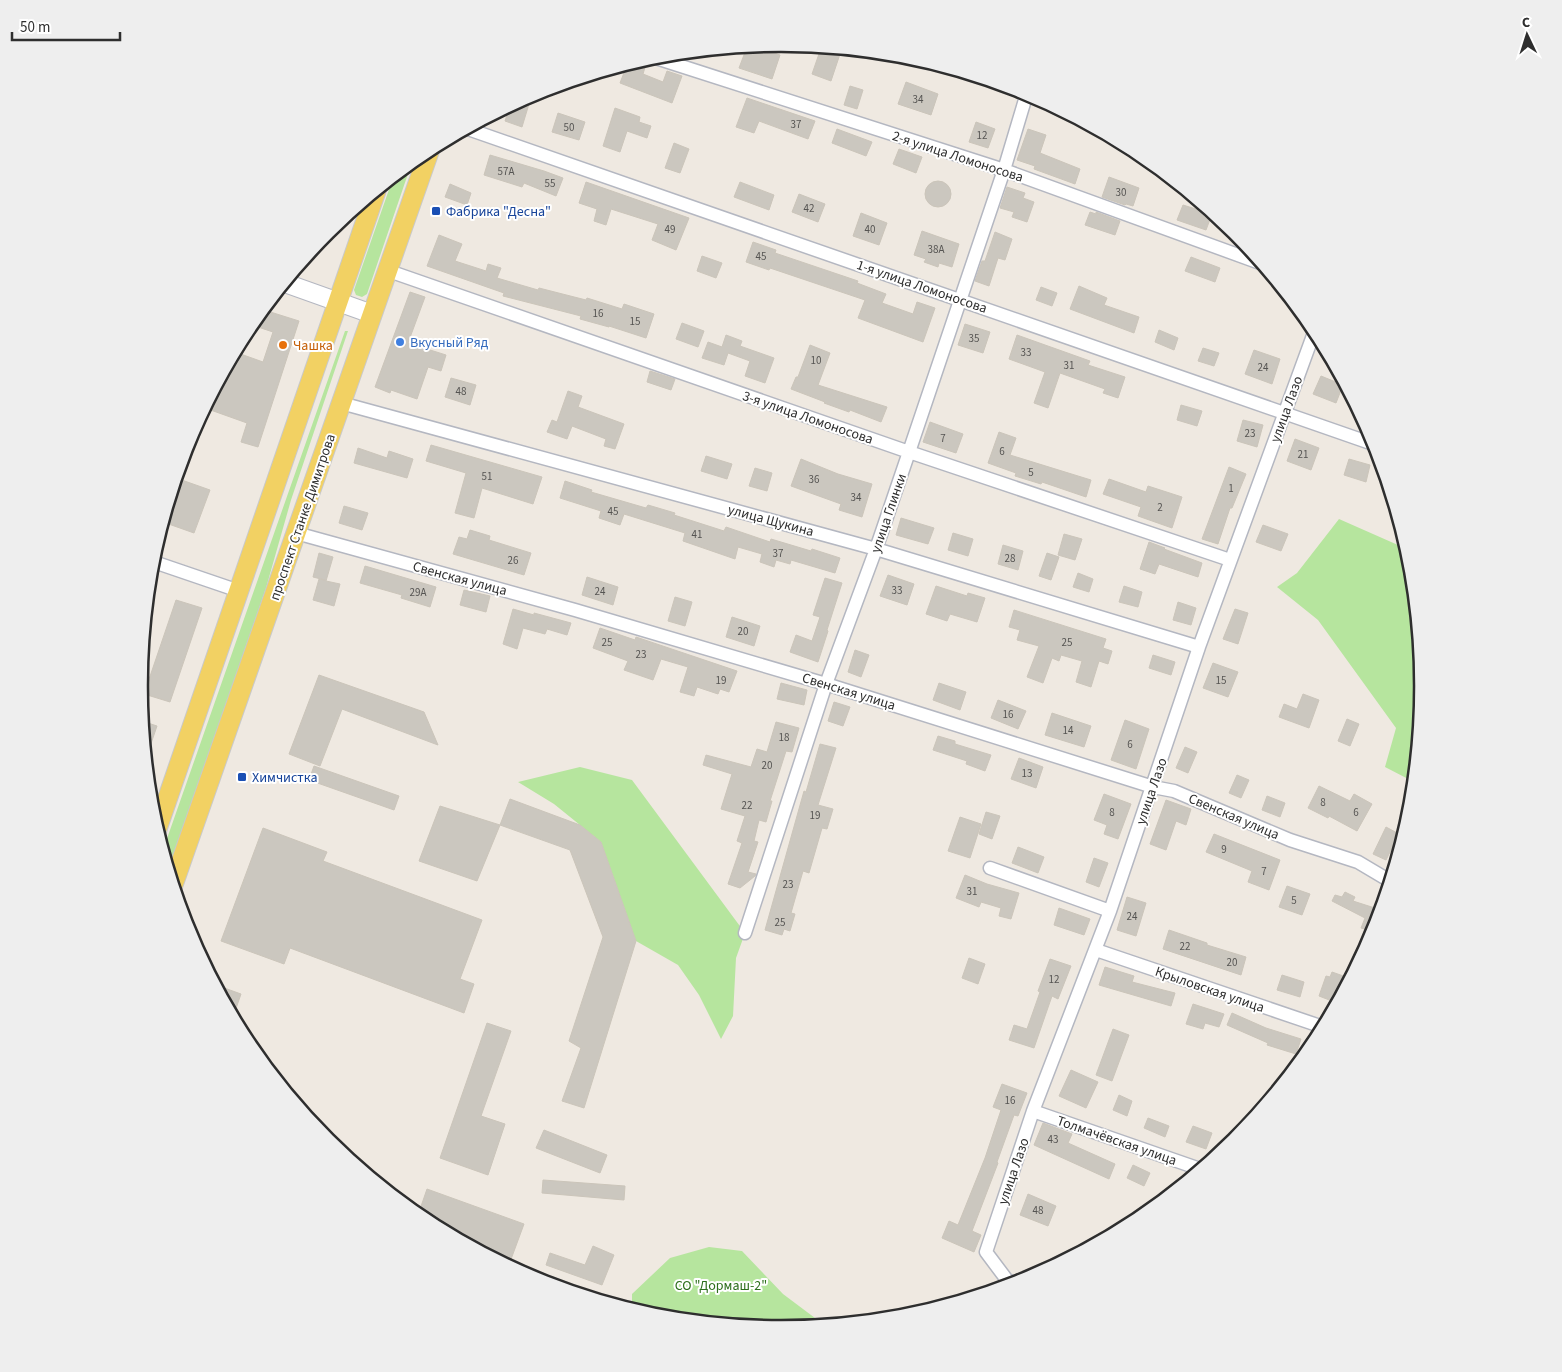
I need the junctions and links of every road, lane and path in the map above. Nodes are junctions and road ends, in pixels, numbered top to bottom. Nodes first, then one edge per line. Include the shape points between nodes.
1 (671, 63) edge
2 (1024, 102) edge
3 (475, 131) edge
4 (425, 162) edge
5 (1004, 170) junction
6 (372, 202) edge
7 (1248, 259) edge
8 (386, 270) junction
9 (291, 285) edge
10 (960, 300) junction
11 (338, 301) junction
12 (372, 314) junction
13 (1312, 340) edge
14 (341, 403) junction
15 (1285, 414) junction
16 (1365, 441) edge
17 (909, 452) junction
18 (296, 533) junction
19 (876, 549) junction
20 (1230, 560) junction
21 (160, 563) edge
22 (240, 591) junction
23 (1199, 648) junction
24 (826, 684) junction
25 (1153, 787) junction
26 (161, 816) edge
27 (990, 868) dead end
28 (177, 876) edge
29 (1385, 878) edge
30 (1110, 911) junction
31 (745, 933) dead end
32 (1096, 950) junction
33 (1316, 1025) edge
34 (1033, 1111) junction
35 (1193, 1167) edge
36 (1005, 1278) edge

1 - 5 street, 2-я улица Ломоносова
2 - 5 street, улица Глинки
3 - 10 street, 1-я улица Ломоносова
4 - 8 main road, проспект Станке Димитрова
5 - 7 street, 2-я улица Ломоносова
5 - 10 street, улица Глинки
6 - 11 main road
8 - 12 main road, проспект Станке Димитрова
8 - 17 street, 3-я улица Ломоносова
9 - 11 street
10 - 15 street, 1-я улица Ломоносова
10 - 17 street, улица Глинки
11 - 12 street
11 - 22 main road
12 - 14 main road, проспект Станке Димитрова
13 - 15 street, улица Лазо
14 - 18 main road, проспект Станке Димитрова
14 - 19 street, улица Щукина
15 - 16 street, 1-я улица Ломоносова
15 - 20 street, улица Лазо
17 - 19 street, улица Глинки
17 - 20 street, 3-я улица Ломоносова
18 - 24 street, Свенская улица
18 - 28 main road, проспект Станке Димитрова
19 - 23 street, улица Щукина
19 - 24 street, улица Глинки
20 - 23 street, улица Лазо
21 - 22 street
22 - 26 main road
23 - 25 street, улица Лазо
24 - 25 street, Свенская улица
24 - 31 street, улица Глинки
25 - 29 street, Свенская улица via 1174,791 1290,840 1358,862
25 - 30 street, улица Лазо
27 - 30 street
30 - 32 street, улица Лазо
32 - 33 street, Крыловская улица
32 - 34 street, улица Лазо
34 - 35 street, Толмачёвская улица
34 - 36 street, улица Лазо via 986,1252

